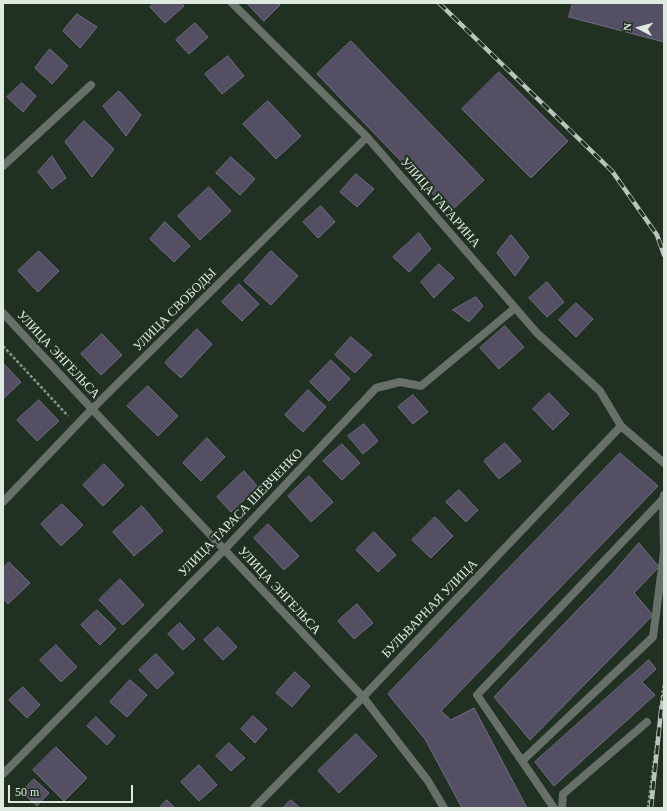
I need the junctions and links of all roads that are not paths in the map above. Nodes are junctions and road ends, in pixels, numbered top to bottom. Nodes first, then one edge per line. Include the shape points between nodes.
1 (232, 3) edge
2 (91, 85) dead end
3 (367, 138) junction
4 (3, 166) edge
5 (515, 308) junction
6 (3, 313) edge
7 (92, 409) junction
8 (622, 426) junction
9 (664, 462) edge
10 (664, 495) edge
11 (664, 499) edge
12 (3, 502) edge
13 (224, 550) junction
14 (363, 697) junction
15 (647, 722) dead end
16 (522, 761) junction
17 (3, 774) edge
18 (254, 808) edge
19 (444, 808) edge
20 (554, 808) edge
21 (562, 808) edge

1 - 3 street, УЛИЦА ГАГАРИНА
2 - 4 street
3 - 5 street, УЛИЦА ГАГАРИНА
3 - 7 street, УЛИЦА СВОБОДЫ
5 - 8 street, УЛИЦА ГАГАРИНА via 537,333 600,391
5 - 13 street, УЛИЦА ТАРАСА ШЕВЧЕНКО via 421,386 400,382 376,388
6 - 7 street, УЛИЦА ЭНГЕЛЬСА
7 - 12 street, УЛИЦА СВОБОДЫ
7 - 13 street, УЛИЦА ЭНГЕЛЬСА
8 - 9 street, УЛИЦА ГАГАРИНА
8 - 14 street, БУЛЬВАРНАЯ УЛИЦА
10 - 11 street
11 - 16 street via 664,552 654,637
11 - 16 street via 477,695
13 - 14 street, УЛИЦА ЭНГЕЛЬСА
13 - 17 street, УЛИЦА ТАРАСА ШЕВЧЕНКО
14 - 18 street, БУЛЬВАРНАЯ УЛИЦА
14 - 19 street, УЛИЦА ЭНГЕЛЬСА via 428,781
15 - 21 street via 563,794
16 - 20 street

